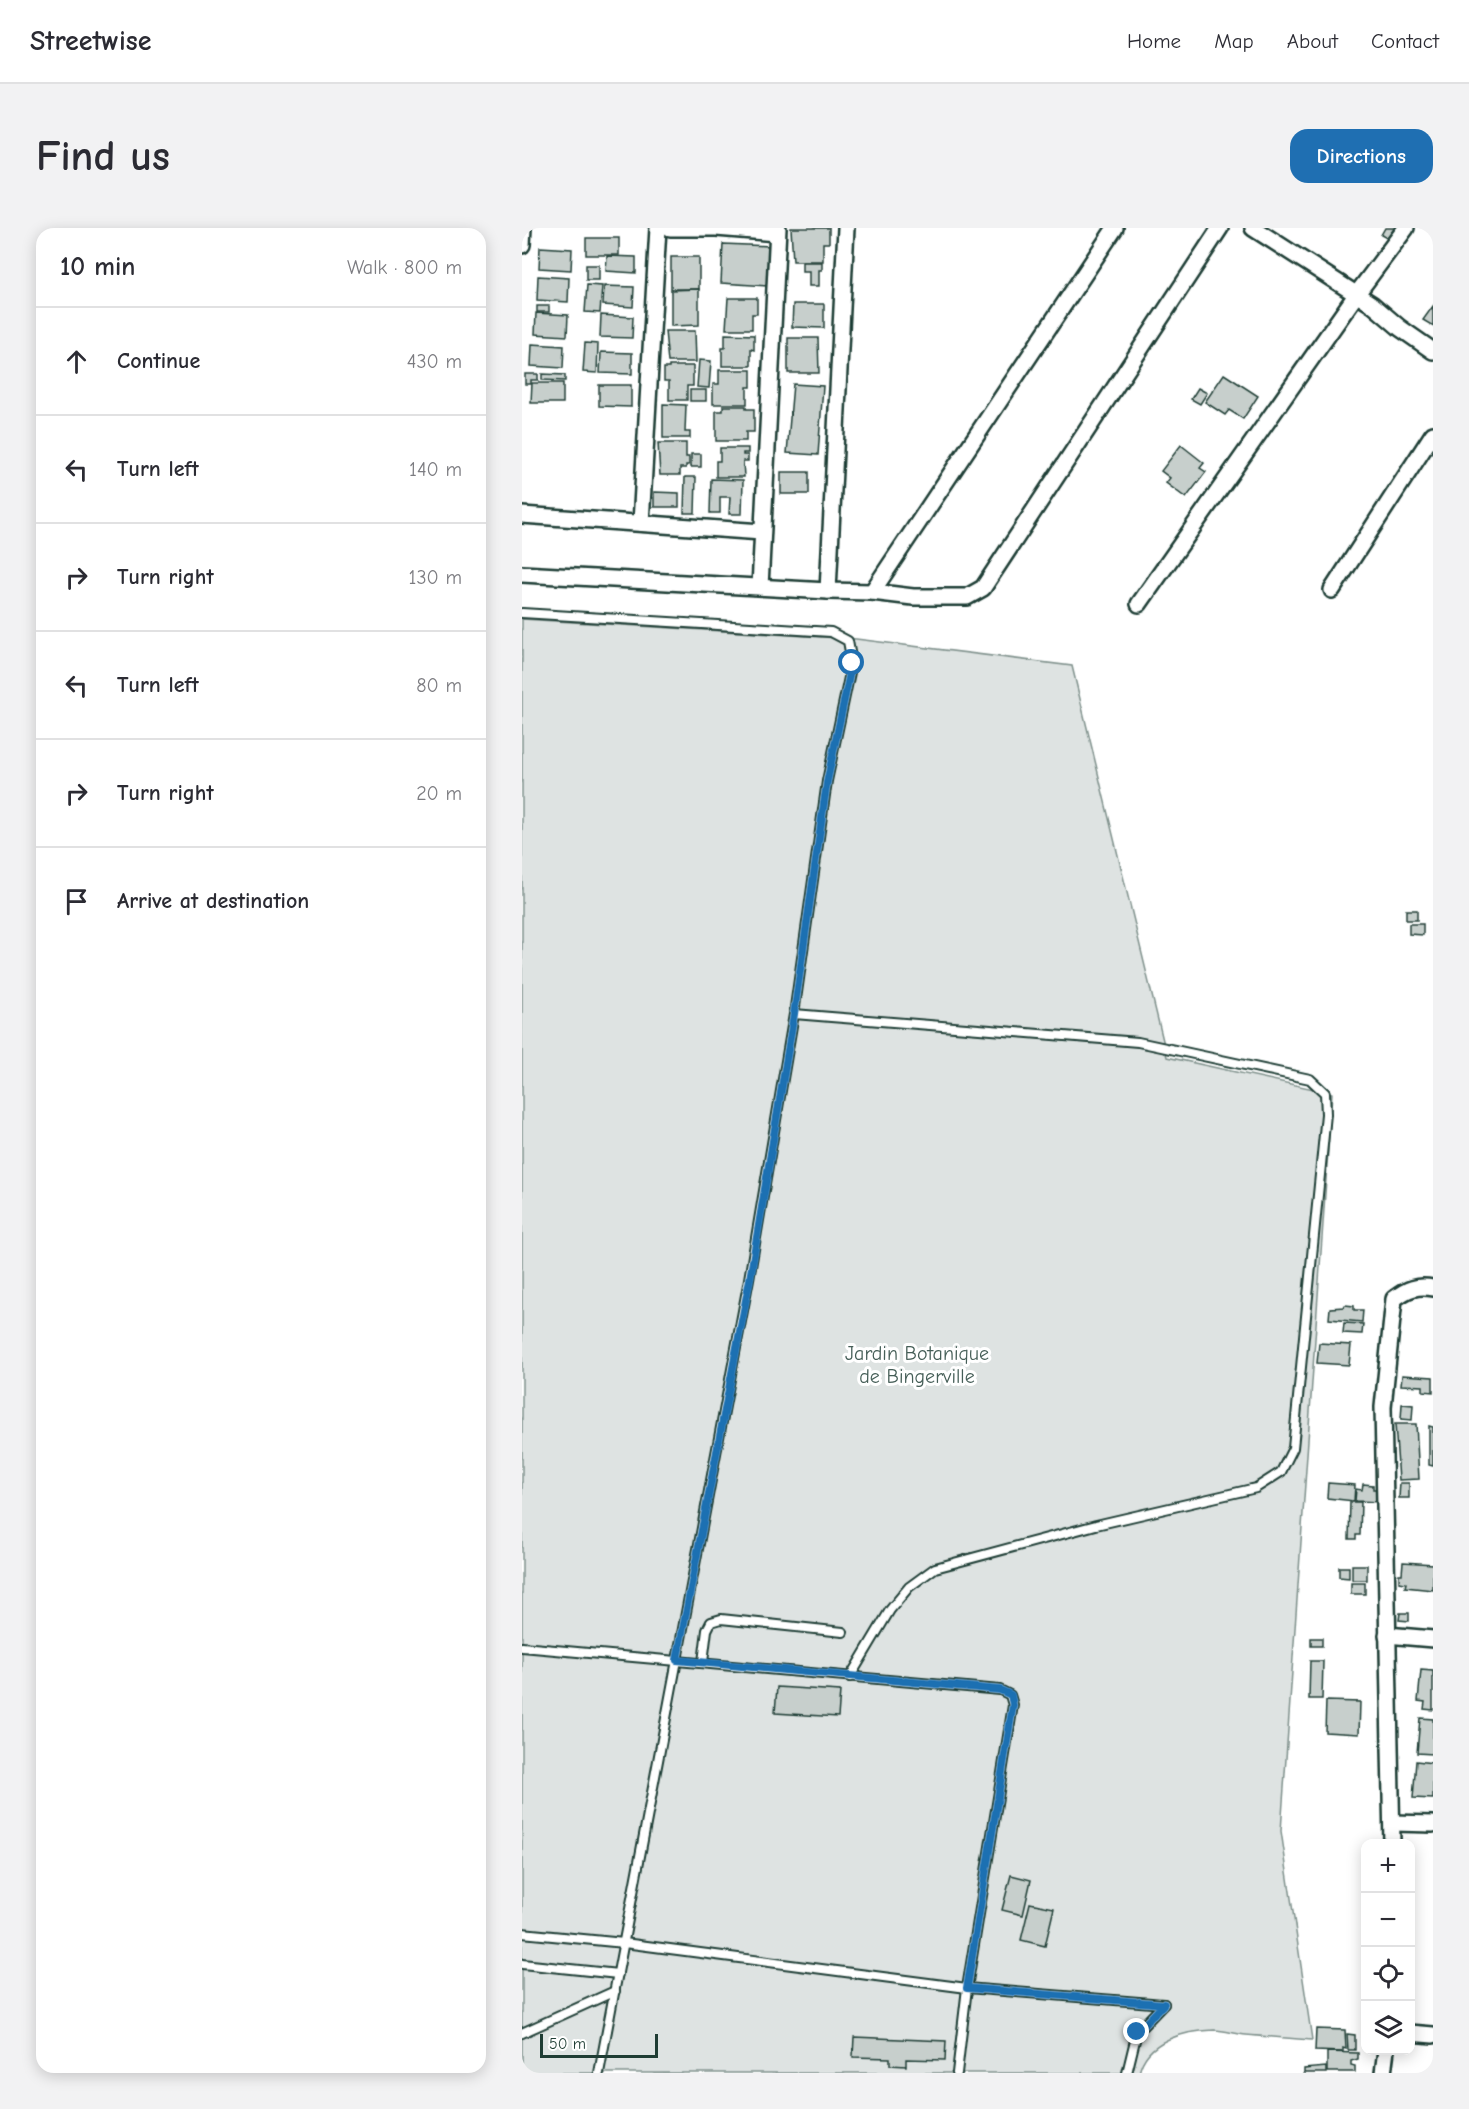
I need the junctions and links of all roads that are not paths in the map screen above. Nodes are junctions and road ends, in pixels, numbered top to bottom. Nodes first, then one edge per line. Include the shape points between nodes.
1 (523, 228) edge
2 (658, 228) edge
3 (670, 228) edge
4 (716, 228) edge
5 (846, 228) edge
6 (1115, 228) edge
7 (1220, 228) edge
8 (1253, 228) edge
9 (1406, 228) edge
10 (777, 231) edge
11 (522, 245) edge
12 (1356, 295) junction
13 (1433, 351) edge
14 (1433, 434) edge
15 (522, 515) edge
16 (641, 523) junction
17 (762, 531) junction
18 (522, 574) edge
19 (760, 587) junction
20 (1332, 590) dead end
21 (828, 591) junction
22 (872, 592) junction
23 (1139, 604) dead end
24 (522, 613) edge
25 (794, 1014) junction
26 (1433, 1288) edge
27 (843, 1632) dead end
28 (1387, 1635) junction
29 (1433, 1639) edge
30 (522, 1647) edge
31 (677, 1660) junction
32 (703, 1662) junction
33 (849, 1677) junction
34 (1393, 1823) junction
35 (1433, 1824) edge
36 (1392, 1839) edge
37 (522, 1933) edge
38 (624, 1943) junction
39 (522, 1964) edge
40 (618, 1974) junction
41 (967, 1988) junction
42 (615, 1991) junction
43 (522, 2033) edge
44 (1415, 2034) edge
45 (1433, 2036) edge
46 (1385, 2055) edge
47 (599, 2073) edge
48 (957, 2073) edge
49 (1127, 2073) edge
50 (1383, 2073) edge

1 - 11 street
2 - 16 street
3 - 4 street
4 - 10 street
5 - 21 street
6 - 22 street
7 - 22 street via 983,588 967,597
8 - 12 street
9 - 12 street
10 - 17 street
12 - 13 street
12 - 23 street
14 - 20 street
15 - 16 street
16 - 17 street
17 - 19 street
18 - 19 street
19 - 21 street
21 - 22 street
24 - 25 lane via 831,632 848,641 852,663 827,782
25 - 31 lane via 750,1279
25 - 33 lane via 1138,1042 1310,1079 1325,1094 1293,1448 1281,1472 1256,1488 935,1568 909,1587
26 - 28 street via 1405,1290 1394,1299 1383,1407
27 - 32 lane via 721,1619 711,1622 707,1630
28 - 29 street
28 - 34 street
30 - 31 lane
31 - 32 lane
31 - 38 lane
32 - 33 lane
33 - 41 lane via 1000,1690 1011,1695 1013,1705
34 - 35 street
34 - 36 street
37 - 38 lane
38 - 40 lane
38 - 41 lane
39 - 40 lane
40 - 42 lane
41 - 48 lane
41 - 49 lane via 1164,2004 1137,2032
42 - 43 lane
42 - 47 lane
44 - 45 street
46 - 50 street

